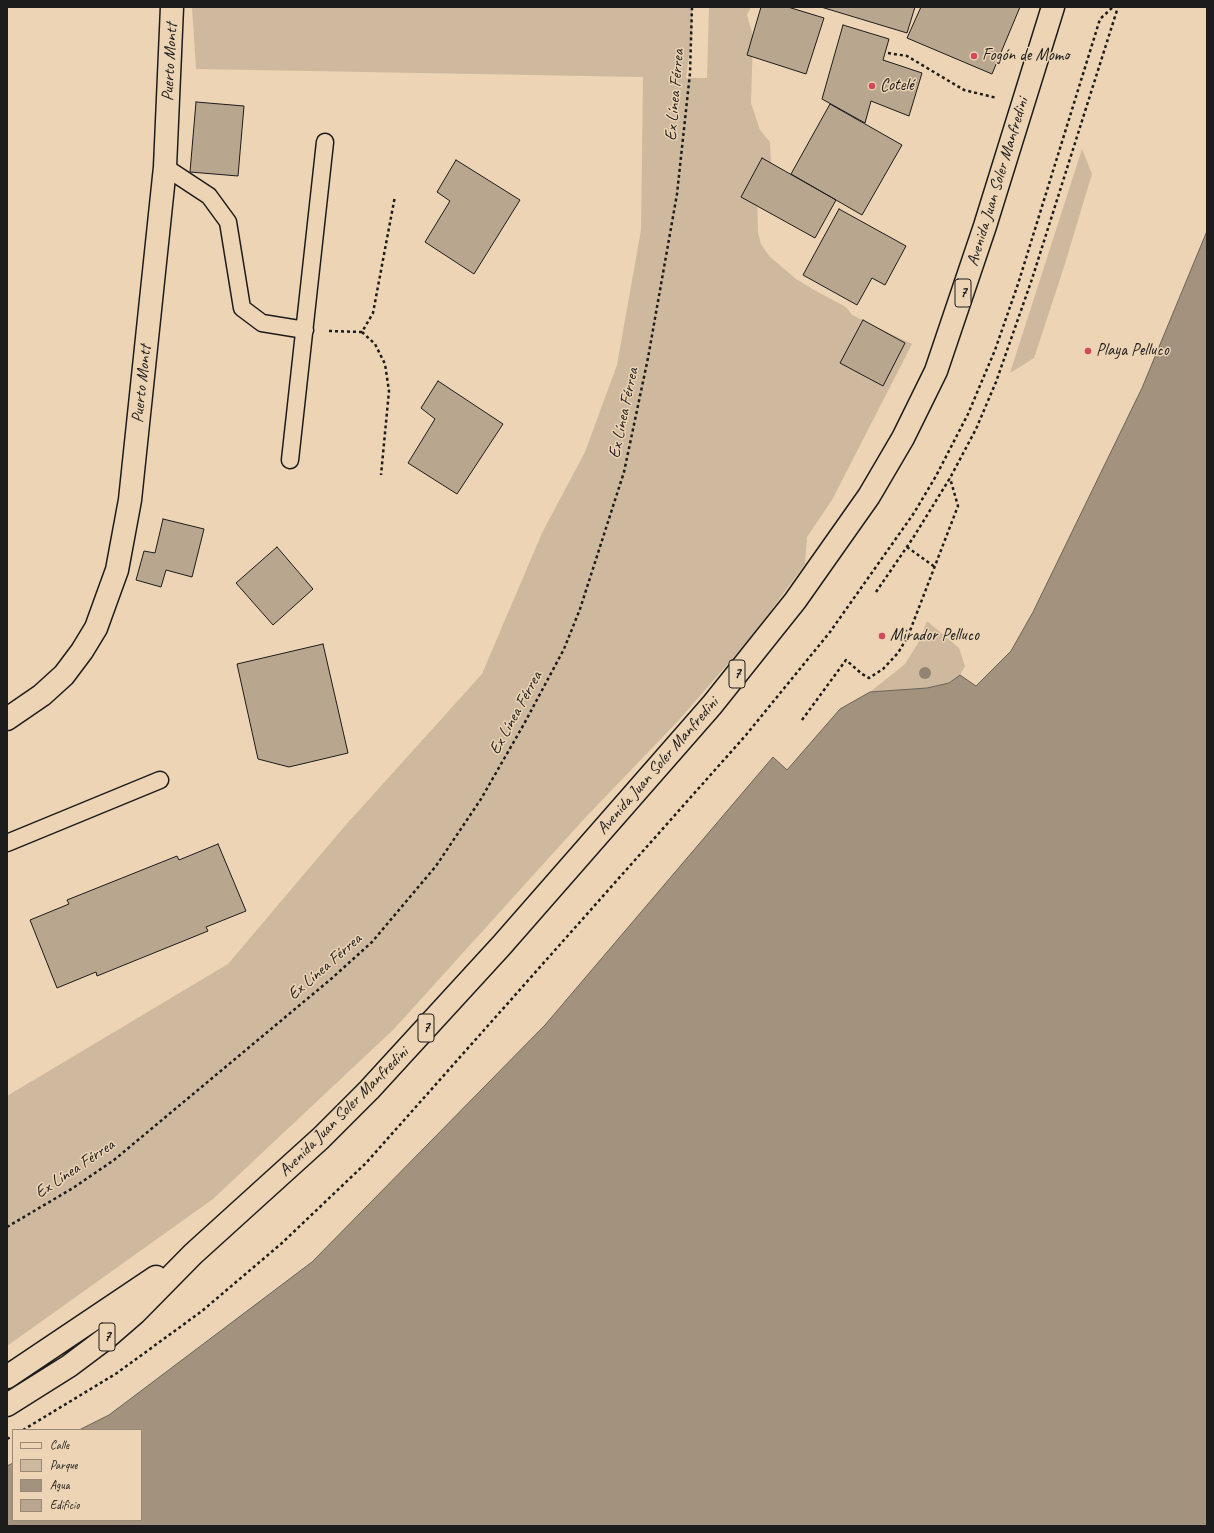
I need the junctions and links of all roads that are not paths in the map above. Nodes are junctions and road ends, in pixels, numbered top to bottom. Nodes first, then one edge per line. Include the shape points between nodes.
1 (172, 7) edge
2 (1053, 7) edge
3 (325, 142) dead end
4 (165, 167) junction
5 (305, 330) junction
6 (290, 460) dead end
7 (7, 719) edge
8 (160, 780) dead end
9 (7, 843) edge
10 (193, 1254) junction
11 (7, 1377) edge
12 (7, 1405) edge

1 - 4 main road, Puerto Montt
2 - 10 main road, Avenida Juan Soler Manfredini / 7 via 936,371 903,438 869,496 827,558 712,706 412,1043 321,1138
3 - 5 lane
4 - 5 lane via 209,196 228,222 242,308 262,323
4 - 7 main road, Puerto Montt via 130,500 117,570 96,628 82,651 64,675 42,695
5 - 6 lane
8 - 9 lane
10 - 11 main road, Avenida Juan Soler Manfredini / 7
10 - 12 main road, Avenida Juan Soler Manfredini / 7 via 105,1339 69,1366

